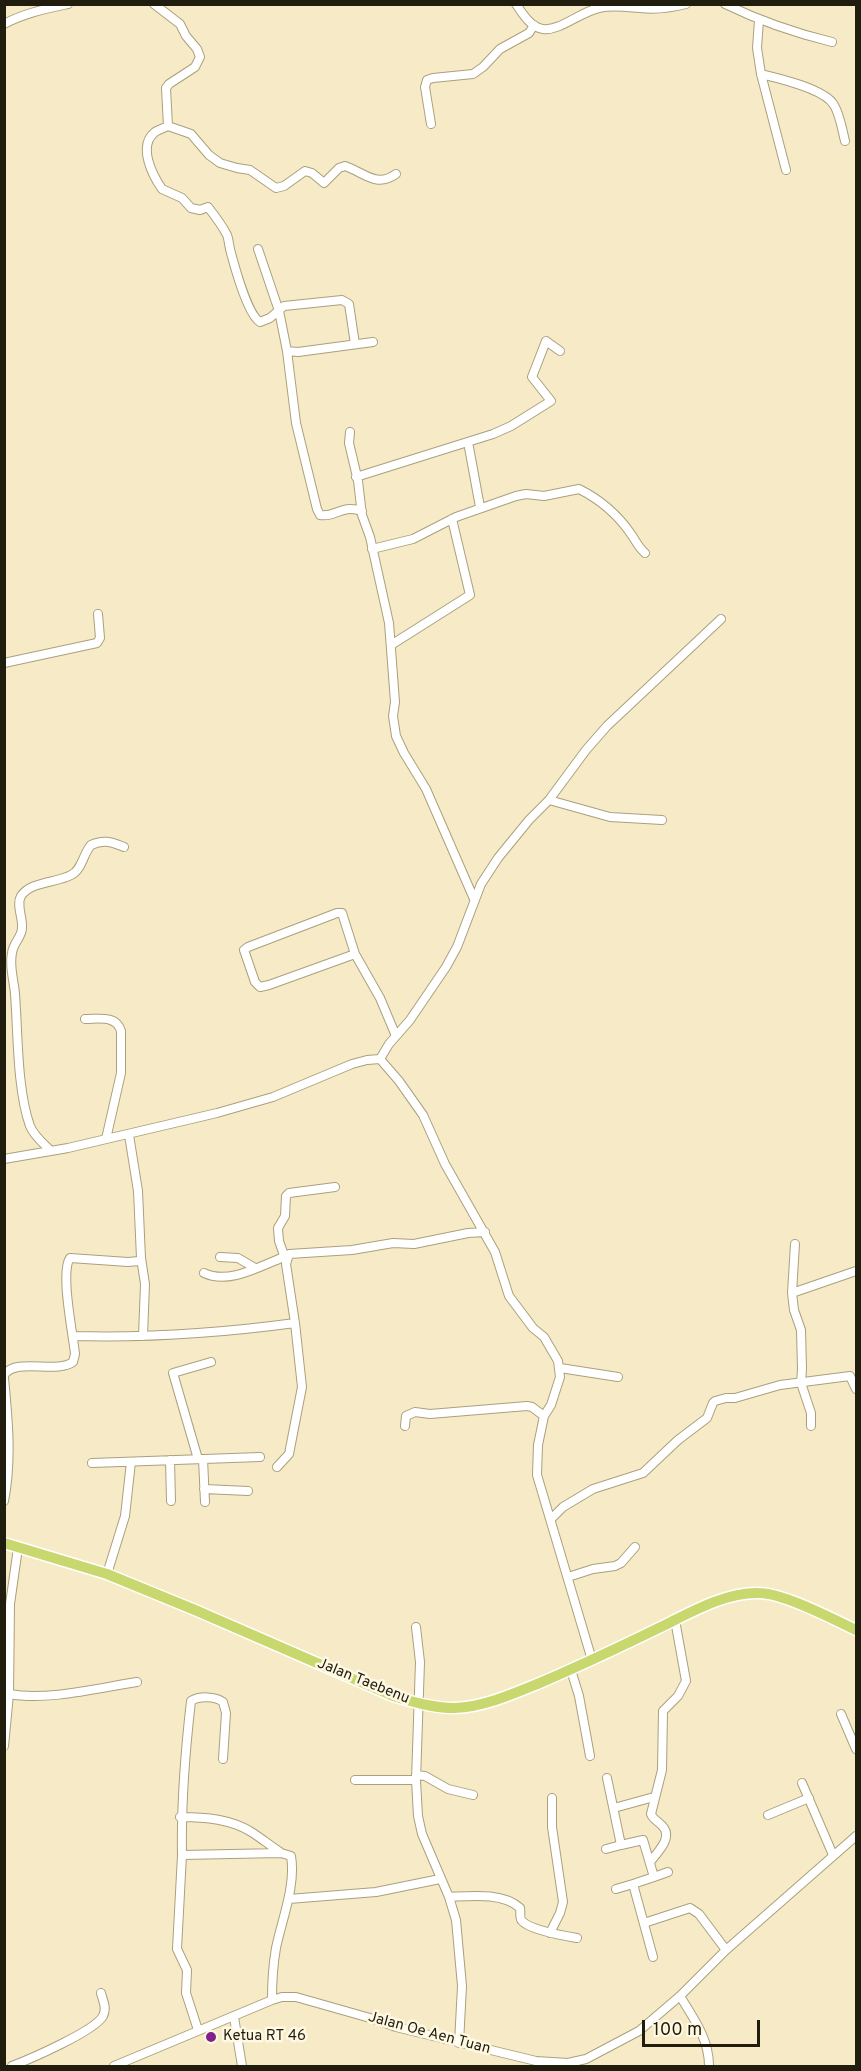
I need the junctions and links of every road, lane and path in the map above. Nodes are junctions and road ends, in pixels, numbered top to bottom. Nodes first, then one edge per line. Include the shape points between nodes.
1 (68, 4) edge
2 (153, 4) edge
3 (516, 4) edge
4 (686, 4) edge
5 (725, 4) edge
6 (759, 20) junction
7 (4, 24) edge
8 (534, 25) junction
9 (832, 42) dead end
10 (761, 74) junction
11 (431, 124) dead end
12 (168, 126) junction
13 (845, 141) dead end
14 (786, 170) dead end
15 (396, 174) dead end
16 (258, 249) dead end
17 (279, 311) junction
18 (373, 342) dead end
19 (356, 344) junction
20 (287, 351) junction
21 (560, 351) dead end
22 (350, 432) dead end
23 (468, 442) junction
24 (356, 477) junction
25 (480, 507) junction
26 (362, 511) junction
27 (452, 519) junction
28 (372, 549) junction
29 (645, 553) dead end
30 (98, 615) dead end
31 (721, 619) dead end
32 (391, 645) junction
33 (4, 663) edge
34 (549, 800) junction
35 (662, 820) dead end
36 (124, 847) dead end
37 (474, 899) junction
38 (355, 954) junction
39 (85, 1018) dead end
40 (396, 1036) junction
41 (380, 1059) junction
42 (129, 1134) junction
43 (106, 1139) junction
44 (50, 1150) junction
45 (4, 1159) edge
46 (335, 1187) dead end
47 (484, 1232) junction
48 (795, 1244) dead end
49 (220, 1257) dead end
50 (141, 1258) junction
51 (285, 1259) junction
52 (255, 1268) junction
53 (856, 1271) edge
54 (204, 1273) dead end
55 (792, 1293) junction
56 (295, 1323) junction
57 (74, 1336) junction
58 (143, 1336) junction
59 (211, 1362) dead end
60 (560, 1368) junction
61 (4, 1377) edge
62 (618, 1377) dead end
63 (801, 1383) junction
64 (856, 1389) edge
65 (544, 1416) junction
66 (405, 1426) dead end
67 (811, 1426) dead end
68 (260, 1457) dead end
69 (201, 1459) junction
70 (170, 1460) junction
71 (131, 1462) junction
72 (92, 1463) dead end
73 (277, 1467) dead end
74 (204, 1489) junction
75 (248, 1491) dead end
76 (4, 1501) edge
77 (171, 1501) dead end
78 (205, 1502) dead end
79 (551, 1519) junction
80 (4, 1543) edge
81 (635, 1547) dead end
82 (18, 1548) junction
83 (106, 1574) junction
84 (568, 1577) junction
85 (675, 1620) junction
86 (416, 1627) dead end
87 (856, 1630) edge
88 (592, 1660) junction
89 (571, 1670) junction
90 (137, 1682) dead end
91 (9, 1694) junction
92 (419, 1704) junction
93 (841, 1714) dead end
94 (4, 1746) edge
95 (856, 1749) edge
96 (590, 1756) dead end
97 (223, 1759) dead end
98 (416, 1778) junction
99 (607, 1778) dead end
100 (355, 1780) dead end
101 (802, 1783) dead end
102 (473, 1795) dead end
103 (654, 1797) junction
104 (552, 1798) dead end
105 (808, 1798) junction
106 (614, 1808) junction
107 (768, 1815) dead end
108 (180, 1817) junction
109 (856, 1836) edge
110 (621, 1845) junction
111 (606, 1849) dead end
112 (281, 1853) junction
113 (182, 1855) junction
114 (833, 1855) junction
115 (650, 1862) junction
116 (668, 1872) dead end
117 (654, 1877) junction
118 (440, 1879) junction
119 (633, 1884) junction
120 (616, 1889) dead end
121 (449, 1897) junction
122 (289, 1899) junction
123 (644, 1923) junction
124 (550, 1933) junction
125 (577, 1938) dead end
126 (726, 1950) junction
127 (652, 1957) dead end
128 (101, 1993) dead end
129 (680, 1996) junction
130 (272, 2000) junction
131 (234, 2017) junction
132 (198, 2030) junction
133 (459, 2043) junction
134 (576, 2064) edge
135 (12, 2067) edge
136 (114, 2067) edge
137 (242, 2067) edge
138 (709, 2067) edge

1 - 7 street via 37,10
2 - 12 street via 180,24 200,57 195,67 166,88
3 - 8 street
4 - 8 street via 662,9 602,7 554,28
5 - 6 street
6 - 9 street
6 - 10 street via 757,48
8 - 11 street via 529,33 500,49 473,74 427,80
10 - 13 street via 813,89 828,98
10 - 14 street
12 - 15 street via 191,134 220,163 250,170 276,188 305,171 324,183 345,166 379,181
12 - 17 street via 153,134 147,151 160,187 183,198 191,208 208,207 219,222 256,320 264,321
16 - 17 street
17 - 19 street via 284,306 346,301
17 - 20 street
18 - 19 street
19 - 20 street
20 - 26 street via 296,423 317,509 323,516 344,508
21 - 23 street via 546,341 532,376 551,401 512,426
22 - 24 street
23 - 24 street
23 - 25 street
24 - 26 street
25 - 27 street
25 - 29 street via 516,496 544,496 579,489 608,508
26 - 28 street
27 - 28 street via 413,539
27 - 32 street via 471,595
28 - 32 street
30 - 33 street via 97,643
31 - 34 street via 607,726
32 - 37 street via 396,736 426,789
34 - 35 street via 610,817
34 - 37 street via 498,858
36 - 44 street via 111,841 91,845 75,873 37,886 20,899 22,931 14,945 12,966 24,1100 34,1133
37 - 40 street via 449,962
38 - 38 street via 340,912 244,950 260,987
38 - 40 street
39 - 43 street via 113,1020 121,1031 122,1073
40 - 41 street
41 - 42 street via 352,1064 273,1097
41 - 47 street via 423,1115 445,1164
42 - 43 street
42 - 50 street via 138,1191
43 - 44 street
44 - 45 street
46 - 51 street via 286,1196 285,1216 278,1228
47 - 51 street via 414,1244 294,1252
47 - 60 street via 509,1296 544,1337
48 - 55 street
49 - 52 street via 238,1258
50 - 57 street via 129,1262 70,1258 66,1284
50 - 58 street via 145,1284
51 - 52 street
51 - 56 street
52 - 54 street via 222,1278
53 - 55 street
55 - 63 street via 801,1334
56 - 58 street
56 - 73 street via 301,1397 289,1454
57 - 58 street
57 - 61 street via 75,1354 70,1364 12,1368
59 - 69 street via 173,1372
60 - 62 street
60 - 65 street via 551,1405
61 - 76 street via 9,1431
63 - 64 street via 850,1376
63 - 67 street
63 - 79 street via 715,1401 707,1418 643,1473 593,1489
65 - 66 street via 527,1406 415,1412 406,1416
65 - 79 street via 537,1475
68 - 69 street
69 - 70 street
69 - 74 street
70 - 71 street
70 - 77 street
71 - 72 street
71 - 83 street via 125,1516
74 - 75 street
74 - 78 street
79 - 84 street
80 - 82 main road, Jalan Taebenu
81 - 84 street via 615,1566
82 - 83 main road, Jalan Taebenu
82 - 91 street via 10,1604
83 - 92 main road, Jalan Taebenu
84 - 88 street
85 - 87 main road, Jalan Taebenu via 717,1602 757,1593 781,1598
85 - 88 main road, Jalan Taebenu
85 - 103 street via 686,1681 663,1711 662,1770
86 - 92 street
88 - 89 main road, Jalan Taebenu
89 - 92 main road, Jalan Taebenu via 466,1707
89 - 96 street
90 - 91 street via 53,1695
91 - 94 street
92 - 98 street
93 - 95 street
97 - 108 street via 224,1702 191,1701
98 - 100 street
98 - 102 street via 425,1776 448,1789
98 - 118 street via 420,1826
99 - 106 street
101 - 105 street
103 - 106 street
103 - 115 street via 651,1817 666,1832
104 - 124 street via 562,1902
105 - 107 street
105 - 114 street
106 - 110 street
108 - 112 street via 203,1816 237,1825
108 - 113 street
109 - 114 street, Jalan Oe Aen Tuan
110 - 111 street
110 - 115 street via 643,1840
112 - 113 street
112 - 122 street via 291,1860
113 - 132 street via 177,1949 187,1970 186,1992
114 - 126 street, Jalan Oe Aen Tuan
115 - 117 street
116 - 117 street
117 - 119 street
118 - 121 street
118 - 122 street via 376,1892
119 - 120 street
119 - 123 street
121 - 124 street via 479,1896 514,1903 521,1910 522,1921
121 - 133 street via 456,1920 462,1986
122 - 130 street via 276,1949
123 - 126 street via 690,1908
123 - 127 street
124 - 125 street
126 - 129 street, Jalan Oe Aen Tuan
128 - 135 street via 105,2008 101,2019 81,2034
129 - 134 street, Jalan Oe Aen Tuan via 639,2031
129 - 138 street via 704,2038
130 - 131 street, Jalan Oe Aen Tuan
130 - 133 street, Jalan Oe Aen Tuan via 296,1997
131 - 132 street, Jalan Oe Aen Tuan
131 - 137 street
132 - 136 street, Jalan Oe Aen Tuan
133 - 134 street, Jalan Oe Aen Tuan via 536,2061

